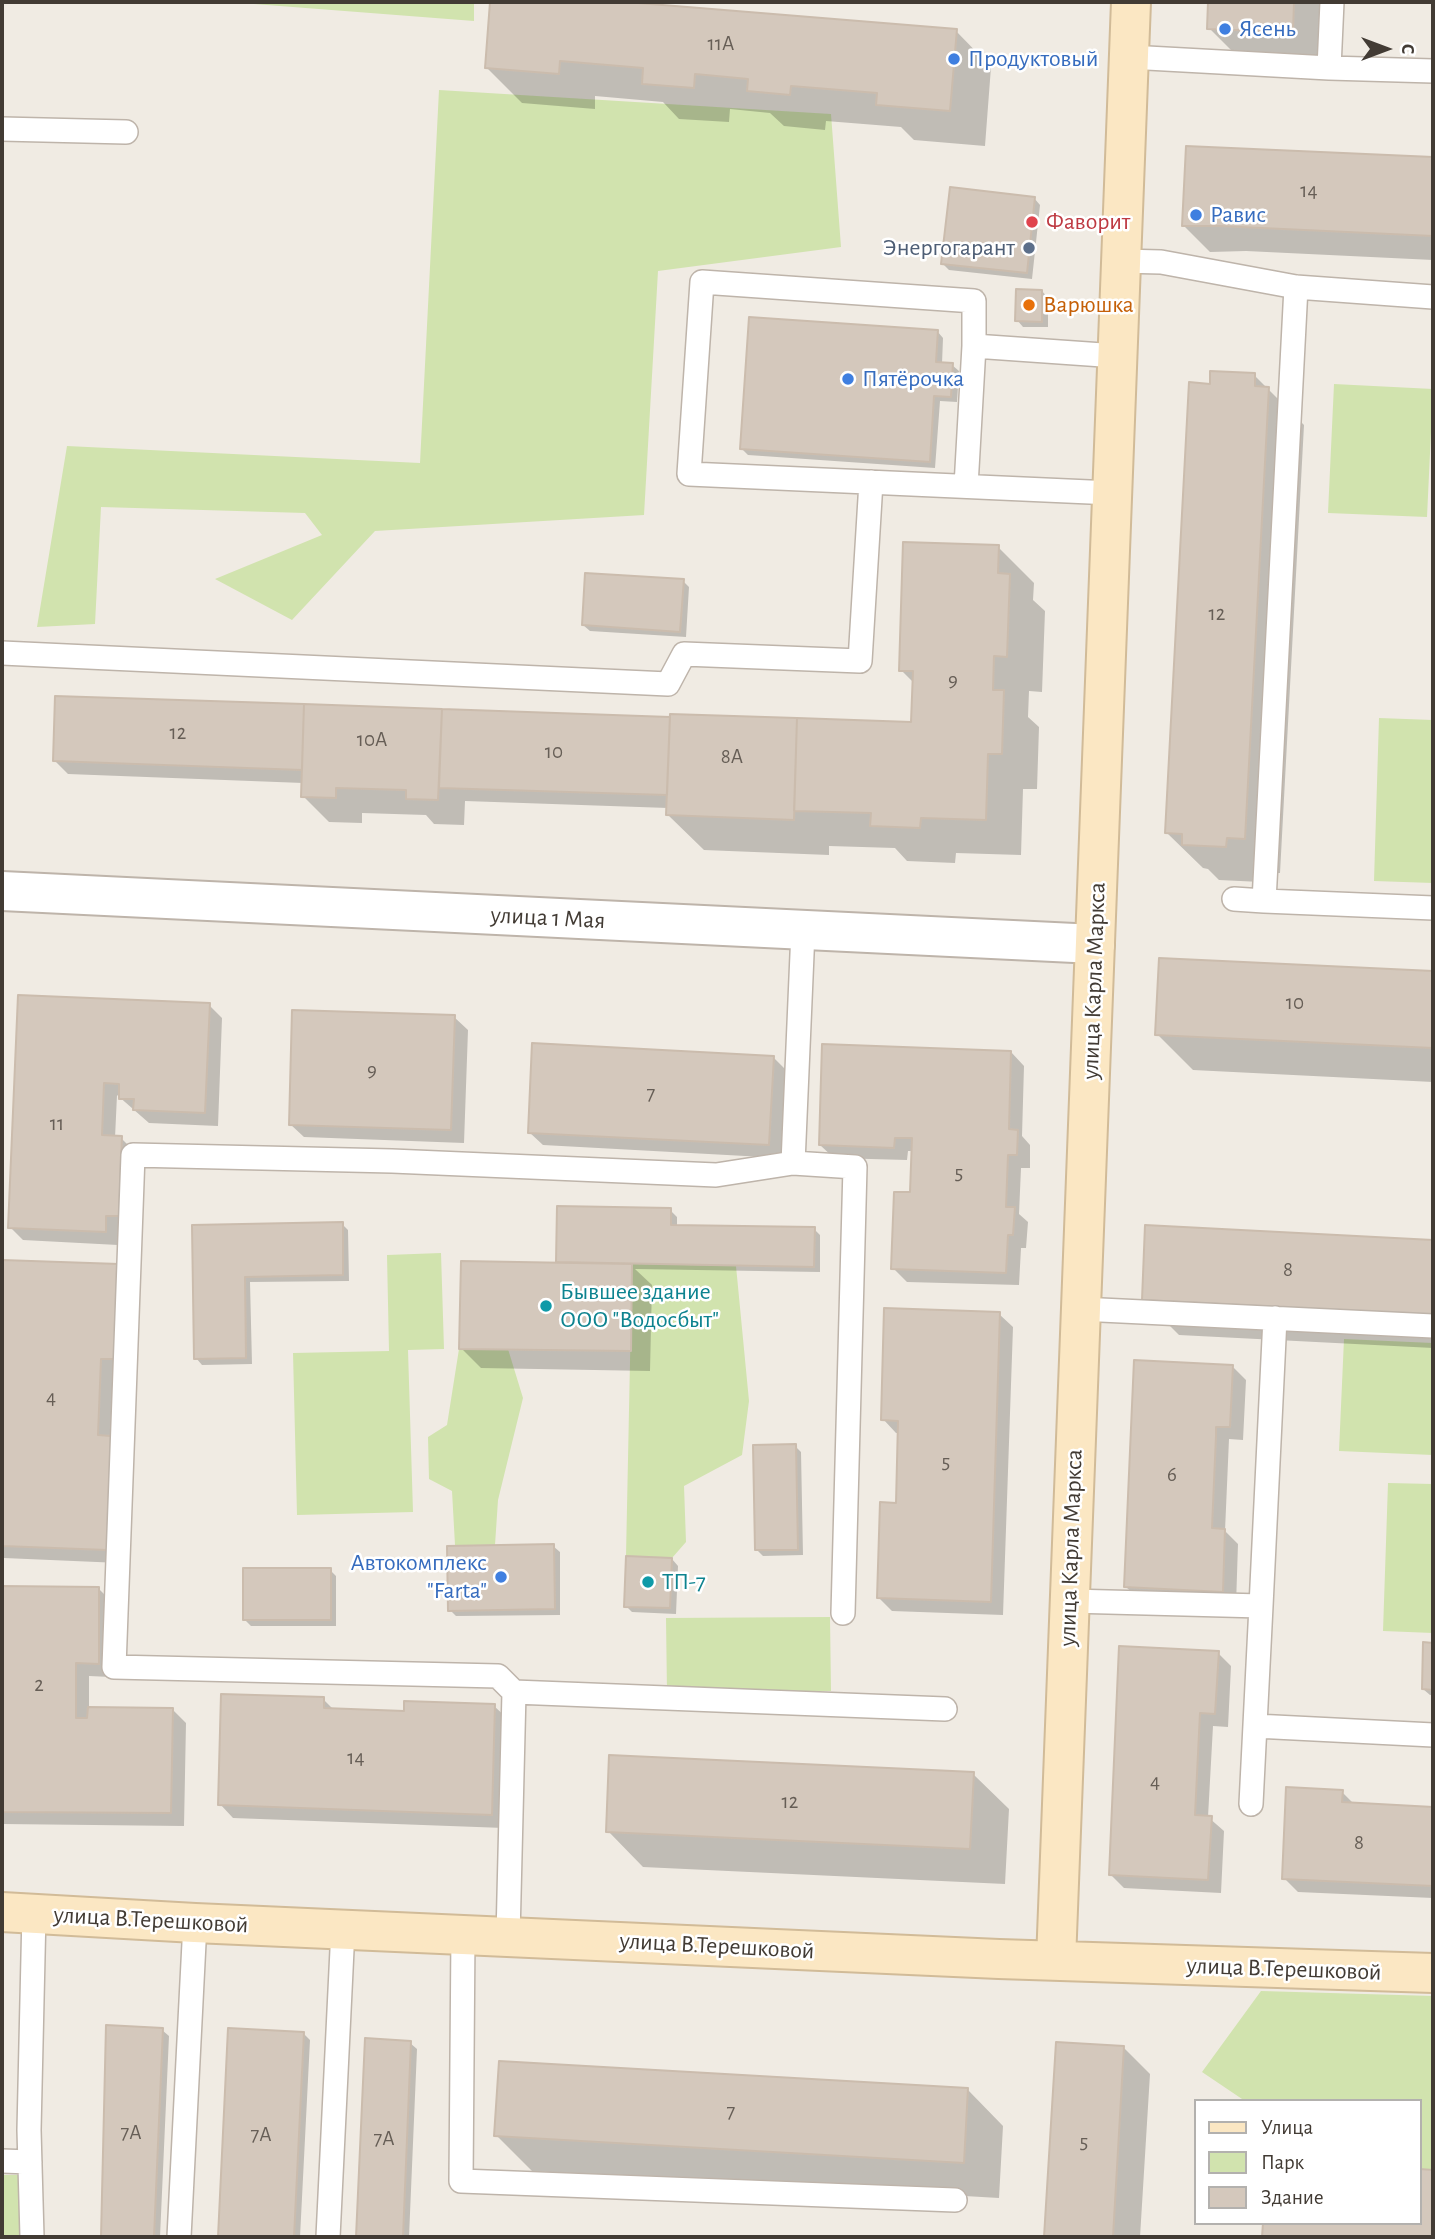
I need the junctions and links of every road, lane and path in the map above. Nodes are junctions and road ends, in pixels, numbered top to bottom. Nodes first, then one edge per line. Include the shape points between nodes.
1 (1131, 2) edge
2 (1332, 2) edge
3 (1129, 57) junction
4 (1329, 68) junction
5 (1433, 71) edge
6 (2, 129) edge
7 (126, 132) dead end
8 (1122, 261) junction
9 (1296, 287) junction
10 (1433, 297) edge
11 (974, 346) junction
12 (1117, 356) junction
13 (871, 482) junction
14 (966, 486) junction
15 (1112, 493) junction
16 (2, 653) edge
17 (2, 891) edge
18 (1234, 899) dead end
19 (1264, 901) junction
20 (1433, 908) edge
21 (803, 931) junction
22 (1095, 944) junction
23 (793, 1163) junction
24 (1080, 1309) junction
25 (1275, 1318) junction
26 (1433, 1326) edge
27 (1070, 1601) junction
28 (1261, 1606) junction
29 (843, 1613) dead end
30 (514, 1692) junction
31 (946, 1709) dead end
32 (1255, 1726) junction
33 (1433, 1735) edge
34 (1251, 1804) dead end
35 (18, 1912) edge
36 (195, 1923) junction
37 (343, 1929) junction
38 (463, 1934) junction
39 (508, 1936) junction
40 (1056, 1961) junction
41 (1433, 1973) edge
42 (2, 2161) edge
43 (30, 2162) junction
44 (955, 2200) dead end
45 (32, 2237) edge
46 (179, 2237) edge
47 (328, 2237) edge

1 - 3 main road, улица Карла Маркса
2 - 4 lane
3 - 4 lane
3 - 8 main road, улица Карла Маркса
4 - 5 lane
6 - 7 lane
8 - 9 lane via 1161,262
8 - 12 main road, улица Карла Маркса
9 - 10 lane
9 - 19 lane
11 - 12 lane
11 - 13 lane via 974,300 702,282 689,474
11 - 14 lane
12 - 15 main road, улица Карла Маркса
13 - 14 lane
13 - 16 lane via 860,661 684,654 668,684
14 - 15 lane
15 - 22 main road, улица Карла Маркса
17 - 21 street, улица 1 Мая
18 - 19 lane
19 - 20 lane
21 - 22 street, улица 1 Мая
21 - 23 lane
22 - 24 main road, улица Карла Маркса
23 - 29 lane via 855,1167
23 - 30 lane via 716,1175 133,1155 114,1667 498,1676
24 - 25 lane
24 - 27 main road, улица Карла Маркса
25 - 26 lane
25 - 28 lane
27 - 28 lane
27 - 40 main road, улица Карла Маркса
28 - 32 lane
30 - 31 lane
30 - 39 lane
32 - 33 lane
32 - 34 lane
35 - 36 main road, улица В.Терешковой
35 - 43 lane
36 - 37 main road, улица В.Терешковой
36 - 46 lane
37 - 38 main road, улица В.Терешковой
37 - 47 lane
38 - 39 main road, улица В.Терешковой
38 - 44 lane via 461,2181
39 - 40 main road, улица В.Терешковой
40 - 41 main road, улица В.Терешковой
42 - 43 lane
43 - 45 lane

